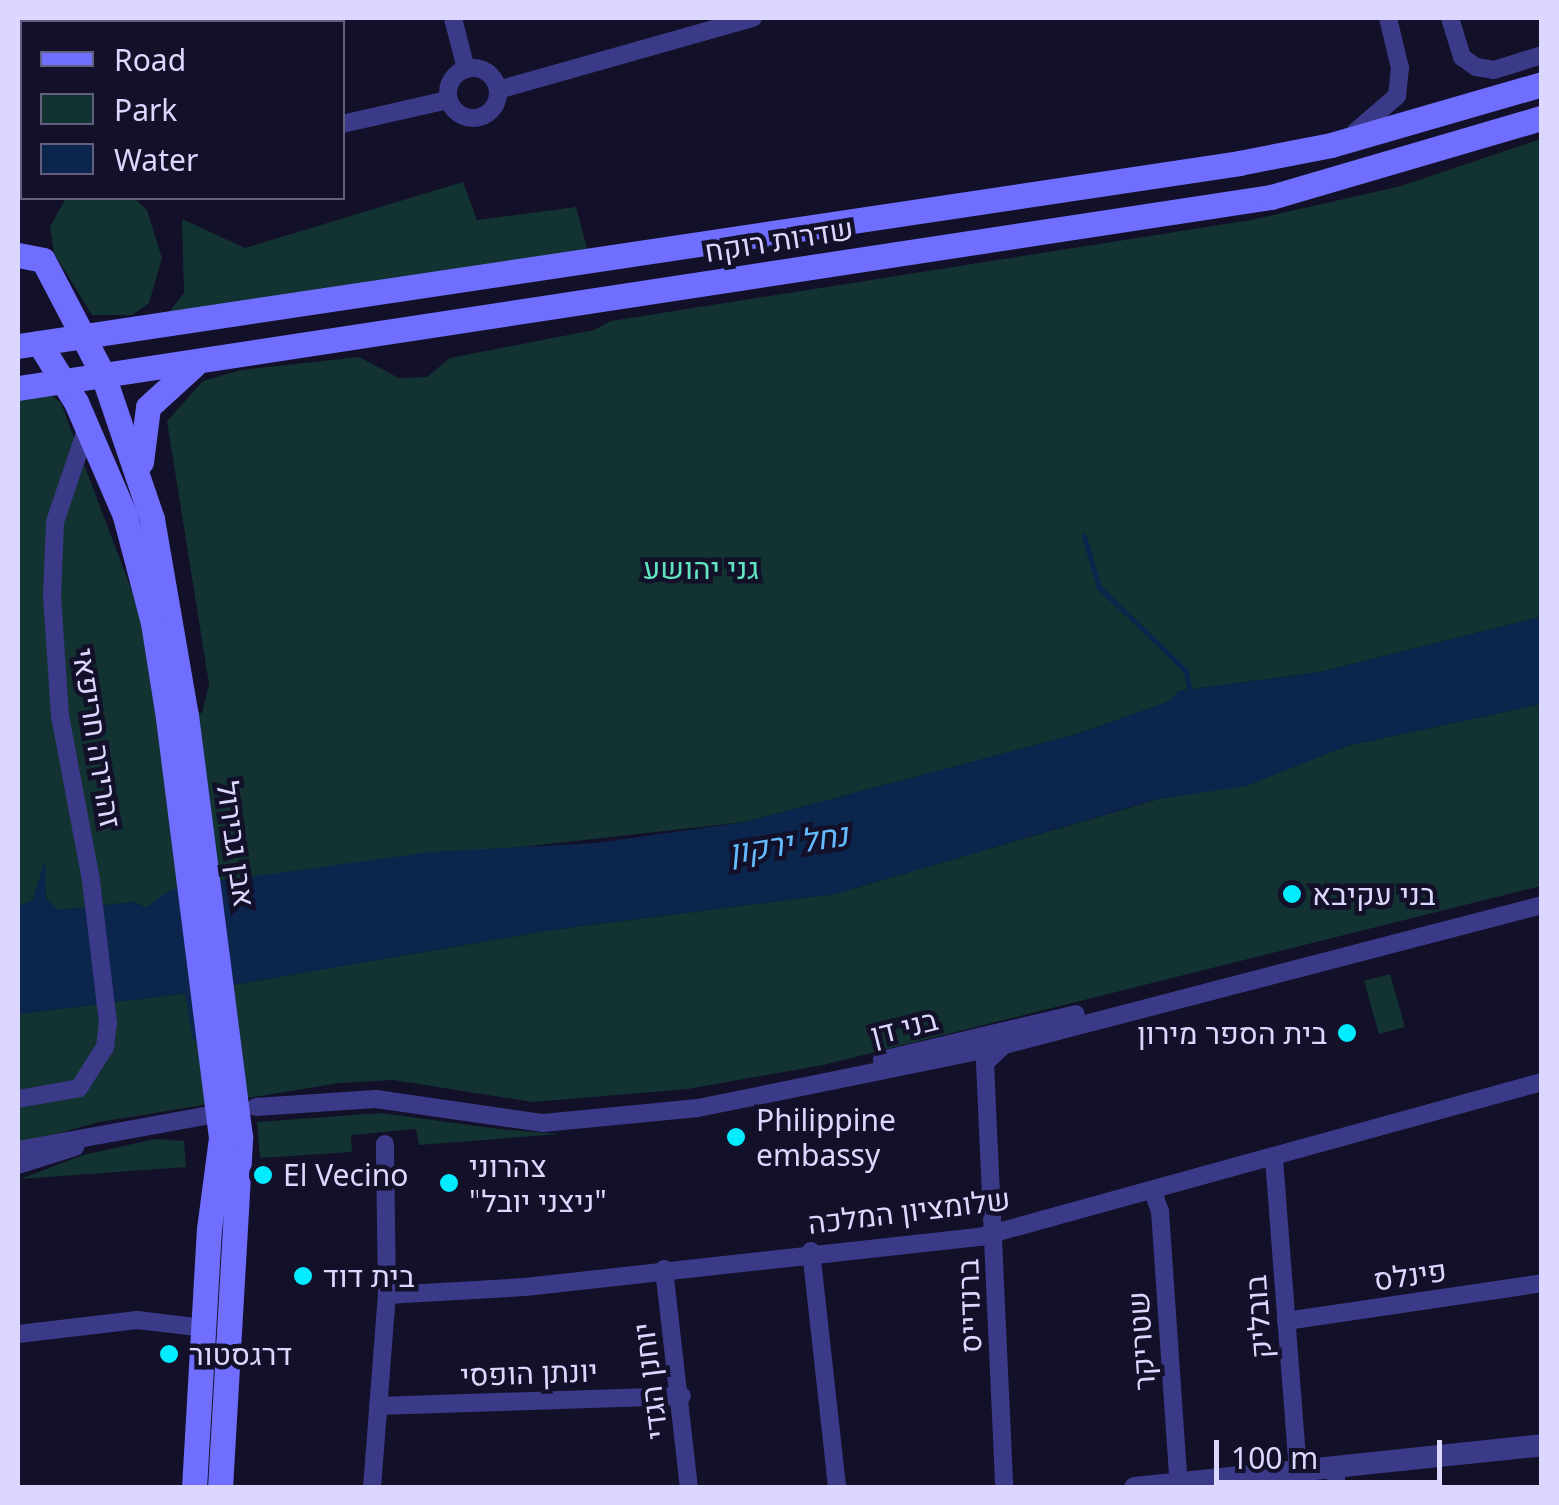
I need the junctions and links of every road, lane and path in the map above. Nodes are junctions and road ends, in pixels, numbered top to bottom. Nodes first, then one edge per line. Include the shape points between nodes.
1 (452, 18) edge
2 (753, 18) edge
3 (1388, 18) edge
4 (1450, 18) edge
5 (1542, 55) edge
6 (466, 69) junction
7 (1542, 75) edge
8 (1542, 84) edge
9 (498, 90) junction
10 (448, 100) junction
11 (1542, 118) edge
12 (345, 123) edge
13 (1406, 126) junction
14 (1331, 145) junction
15 (18, 255) edge
16 (86, 336) junction
17 (28, 344) edge
18 (201, 360) junction
19 (102, 375) junction
20 (64, 382) junction
21 (18, 388) edge
22 (86, 430) junction
23 (142, 482) junction
24 (177, 716) junction
25 (1542, 896) edge
26 (1542, 905) edge
27 (952, 1043) junction
28 (982, 1057) junction
29 (1542, 1082) edge
30 (18, 1098) edge
31 (224, 1130) junction
32 (385, 1144) dead end
33 (20, 1159) edge
34 (1274, 1160) junction
35 (1153, 1192) junction
36 (994, 1234) junction
37 (811, 1251) junction
38 (664, 1269) junction
39 (1542, 1283) edge
40 (387, 1295) junction
41 (1286, 1321) junction
42 (204, 1328) junction
43 (18, 1334) edge
44 (682, 1396) junction
45 (378, 1406) junction
46 (1542, 1445) edge
47 (1298, 1471) junction
48 (1336, 1477) edge
49 (1179, 1485) edge
50 (194, 1488) edge
51 (220, 1488) edge
52 (372, 1488) edge
53 (689, 1488) edge
54 (837, 1488) edge
55 (1004, 1488) edge
56 (1135, 1488) edge

1 - 6 street
2 - 9 street
3 - 14 street via 1400,68 1397,96
4 - 5 street via 1462,58 1476,67 1494,70
6 - 9 street via 483,70
6 - 10 street via 449,84
7 - 13 main road
8 - 13 main road, שדרות רוקח
9 - 10 street via 489,113 473,118
10 - 12 street
11 - 18 main road, שדרות רוקח via 1271,197
13 - 14 main road, שדרות רוקח
14 - 16 main road, שדרות רוקח
15 - 16 main road, אבן גבירול via 44,260
16 - 17 main road, שדרות רוקח
16 - 19 main road, אבן גבירול
17 - 20 main road, אבן גבירול
18 - 19 main road, שדרות רוקח
18 - 23 main road via 164,386 148,408 139,438
19 - 20 main road, שדרות רוקח
19 - 23 main road, אבן גבירול
20 - 21 main road, שדרות רוקח
20 - 22 main road, אבן גבירול
22 - 24 main road, אבן גבירול via 137,551
22 - 30 street, זהרירה חריפאי via 55,522 52,597 65,748 92,880 108,1022 104,1047 79,1088
23 - 24 main road, אבן גבירול
24 - 31 main road, אבן גבירול, bridge
25 - 27 street, בני דן
26 - 28 street, בני דן via 1005,1045
27 - 28 street
27 - 28 street, בני דן via 833,1073 619,1108 531,1112 376,1090 263,1106 376,1099 529,1122 620,1118
28 - 36 street, ברנדייס
29 - 34 street, שלומציון המלכה
31 - 33 street via 128,1129
31 - 42 main road, אבן גבירול
31 - 51 main road, אבן גבירול
32 - 40 street
34 - 35 street, שלומציון המלכה
34 - 41 street, בובליק
35 - 36 street, שלומציון המלכה
35 - 49 street, שטריקר via 1160,1212
36 - 37 street, שלומציון המלכה
36 - 55 street, ברנדייס
37 - 38 street, שלומציון המלכה
37 - 54 street
38 - 40 street, שלומציון המלכה via 525,1288
38 - 44 street, יוחנן הגדי
39 - 41 street, פינלס
40 - 45 street
41 - 47 street, בובליק
42 - 43 street via 123,1321
42 - 50 main road, אבן גבירול
44 - 45 street, יונתן הופסי
44 - 53 street, יוחנן הגדי
45 - 52 street
46 - 48 street
47 - 48 street
47 - 49 street
49 - 56 street

